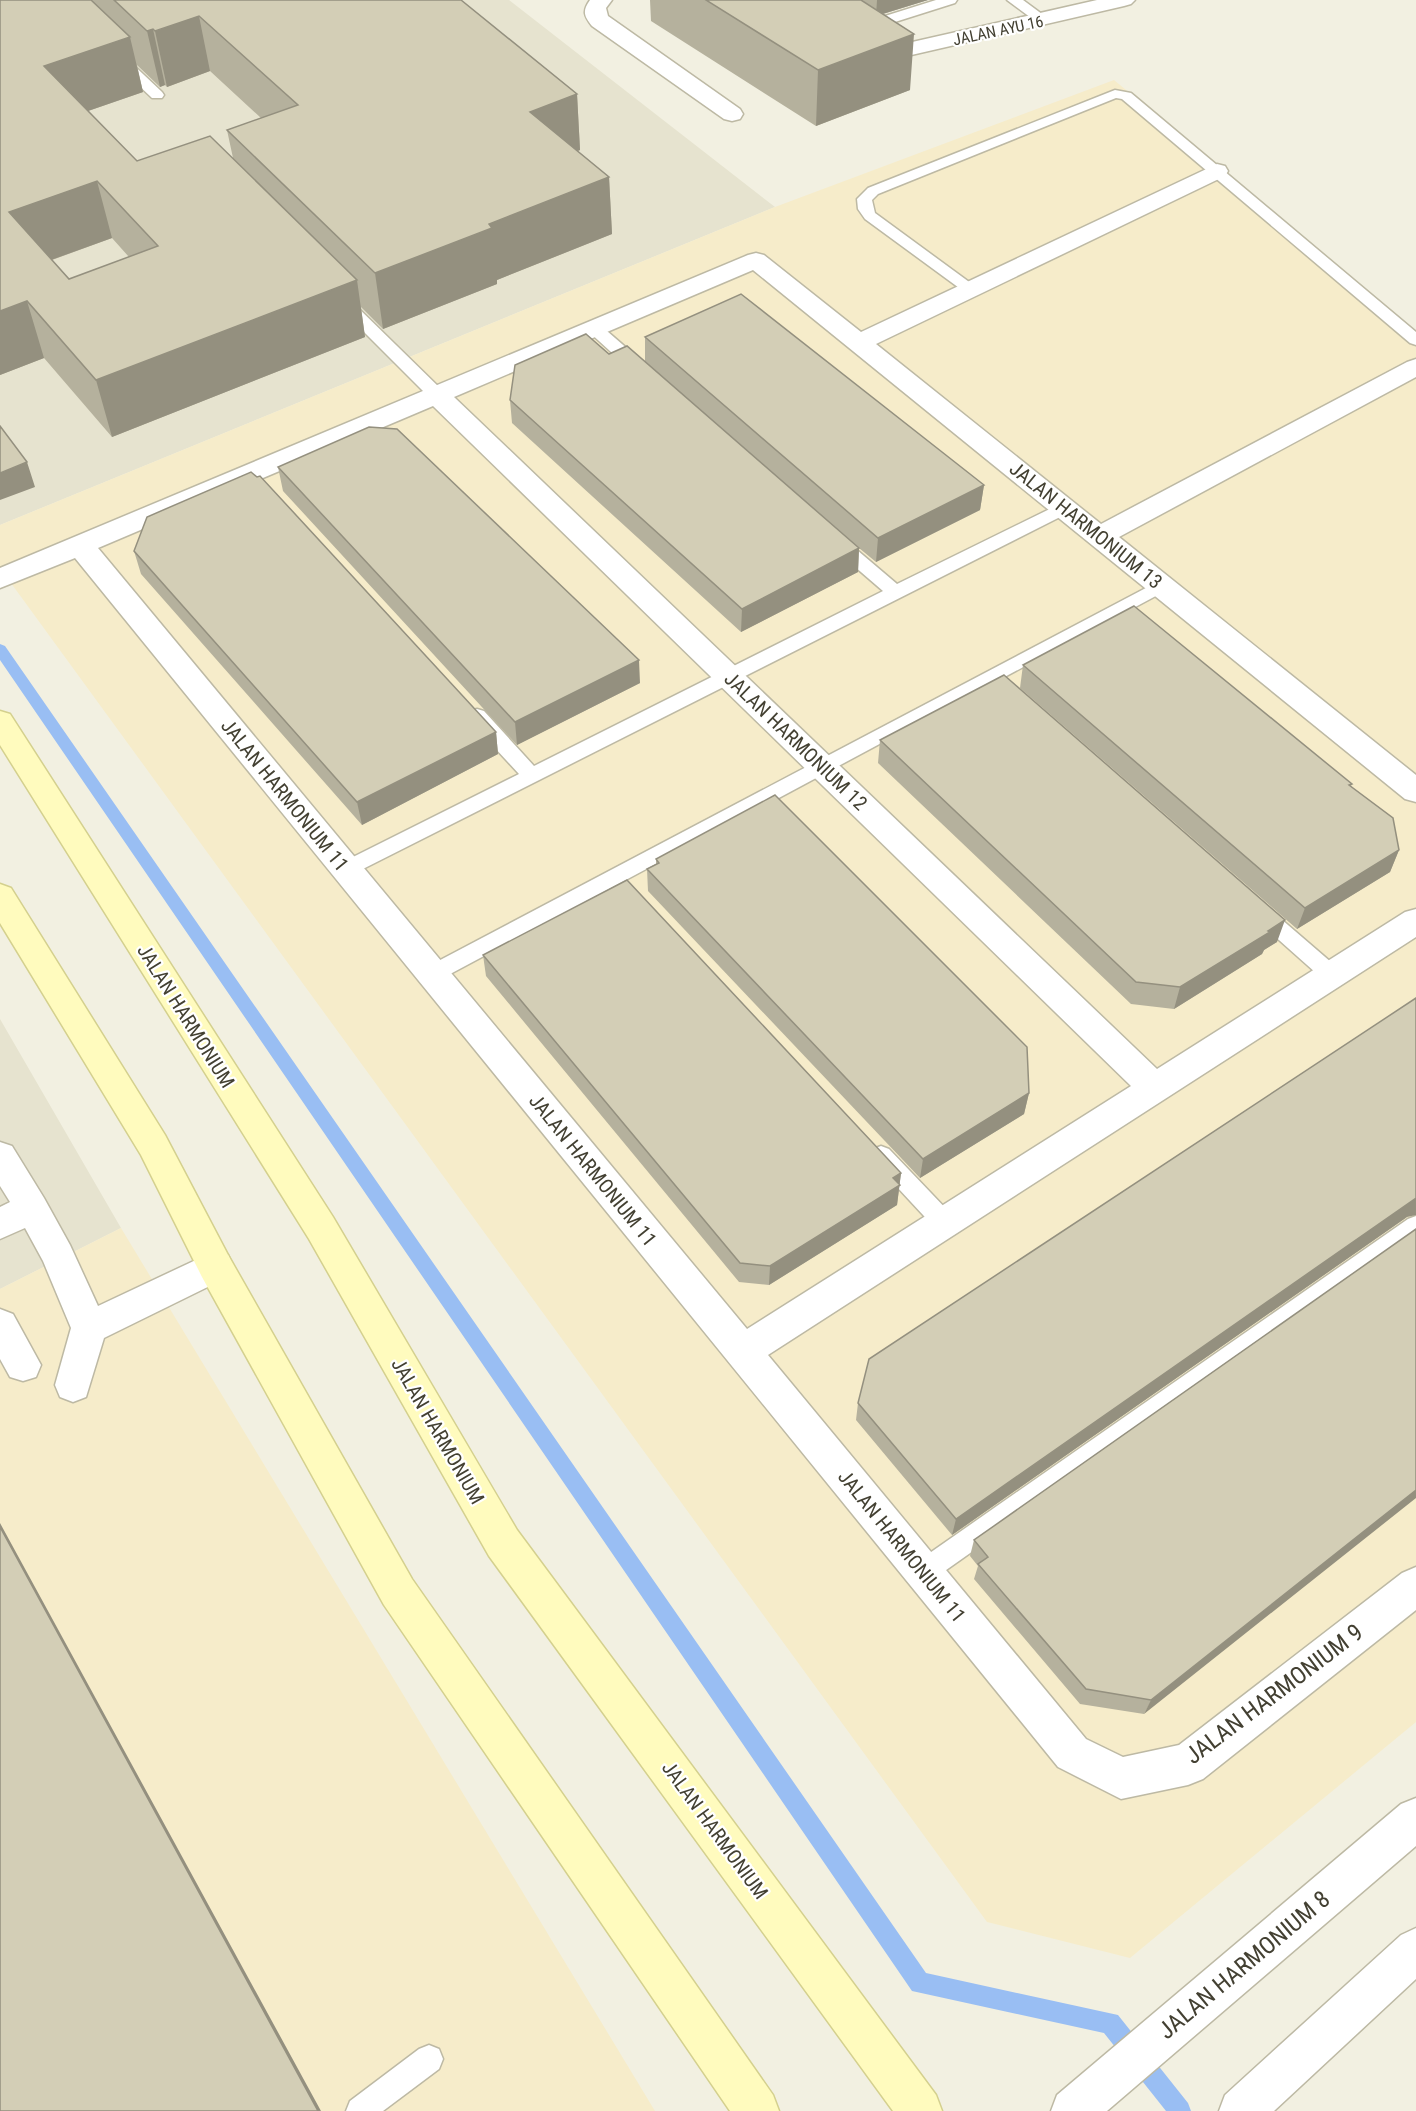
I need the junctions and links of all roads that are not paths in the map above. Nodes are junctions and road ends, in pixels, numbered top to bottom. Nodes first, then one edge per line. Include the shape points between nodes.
1 (601, 0) edge
2 (950, 0) edge
3 (1014, 0) edge
4 (1124, 0) edge
5 (852, 13) edge
6 (1043, 20) junction
7 (871, 25) junction
8 (106, 47) edge
9 (907, 50) junction
10 (934, 68) dead end
11 (157, 96) dead end
12 (732, 114) dead end
13 (1217, 171) junction
14 (971, 290) junction
15 (337, 296) edge
16 (594, 328) junction
17 (1416, 340) edge
18 (859, 343) junction
19 (1416, 368) edge
20 (648, 375) edge
21 (437, 395) junction
22 (1064, 508) junction
23 (825, 530) edge
24 (1100, 536) junction
25 (80, 545) junction
26 (0, 579) edge
27 (1161, 586) junction
28 (895, 592) junction
29 (729, 676) junction
30 (991, 676) junction
31 (1009, 692) edge
32 (468, 706) edge
33 (0, 722) edge
34 (822, 766) junction
35 (532, 776) junction
36 (1411, 780) edge
37 (346, 869) junction
38 (618, 875) junction
39 (634, 892) edge
40 (0, 896) edge
41 (1242, 896) edge
42 (1416, 921) edge
43 (432, 974) junction
44 (1332, 975) junction
45 (1155, 1088) junction
46 (871, 1144) edge
47 (0, 1156) edge
48 (32, 1209) junction
49 (944, 1222) junction
50 (0, 1224) edge
51 (1416, 1226) edge
52 (215, 1266) junction
53 (0, 1325) edge
54 (89, 1328) junction
55 (742, 1352) junction
56 (23, 1365) dead end
57 (73, 1385) dead end
58 (923, 1572) junction
59 (1416, 1586) edge
60 (1121, 1778) joint
61 (1416, 1820) edge
62 (1416, 1950) edge
63 (429, 2059) dead end
64 (1087, 2099) edge
65 (360, 2111) edge
66 (757, 2111) edge
67 (920, 2111) edge
68 (1241, 2111) edge

1 - 12 street via 595,8 600,21
2 - 7 lane
3 - 6 lane
4 - 6 street, JALAN AYU 16
5 - 7 street
6 - 9 street, JALAN AYU 16
7 - 9 street
8 - 11 lane
9 - 10 street
13 - 14 street
13 - 14 lane via 1126,96 1115,94 873,191 864,199 870,216
13 - 17 lane
14 - 18 street
15 - 21 lane
16 - 18 street, JALAN HARMONIUM 13 via 756,260
16 - 20 lane
16 - 21 street
18 - 22 street, JALAN HARMONIUM 13
19 - 24 street
21 - 25 street via 261,481
21 - 29 street, JALAN HARMONIUM 12
22 - 24 street, JALAN HARMONIUM 13
22 - 28 lane
23 - 28 lane
24 - 27 street, JALAN HARMONIUM 13
25 - 26 street
25 - 37 street, JALAN HARMONIUM 11
27 - 30 lane
27 - 36 street, JALAN HARMONIUM 13
28 - 29 lane
29 - 34 street, JALAN HARMONIUM 12
29 - 35 lane
30 - 31 lane
30 - 34 lane
32 - 35 lane
33 - 67 main road, JALAN HARMONIUM via 321,1228 503,1543
34 - 38 lane
34 - 45 street, JALAN HARMONIUM 12
35 - 37 lane
37 - 43 street, JALAN HARMONIUM 11
38 - 39 lane
38 - 43 lane
40 - 52 main road via 153,1145
41 - 44 lane
42 - 44 street
43 - 55 street, JALAN HARMONIUM 11
44 - 45 street
45 - 49 street
46 - 49 lane
47 - 48 street
48 - 50 street
48 - 54 street via 58,1256
49 - 55 street
51 - 58 lane
52 - 54 street
52 - 66 main road via 398,1592
53 - 56 street
54 - 57 street
55 - 58 street, JALAN HARMONIUM 11
58 - 60 street, JALAN HARMONIUM 11 via 1072,1753
59 - 60 street, JALAN HARMONIUM 9 via 1188,1764
61 - 64 street, JALAN HARMONIUM 8
62 - 68 street
63 - 65 lane

